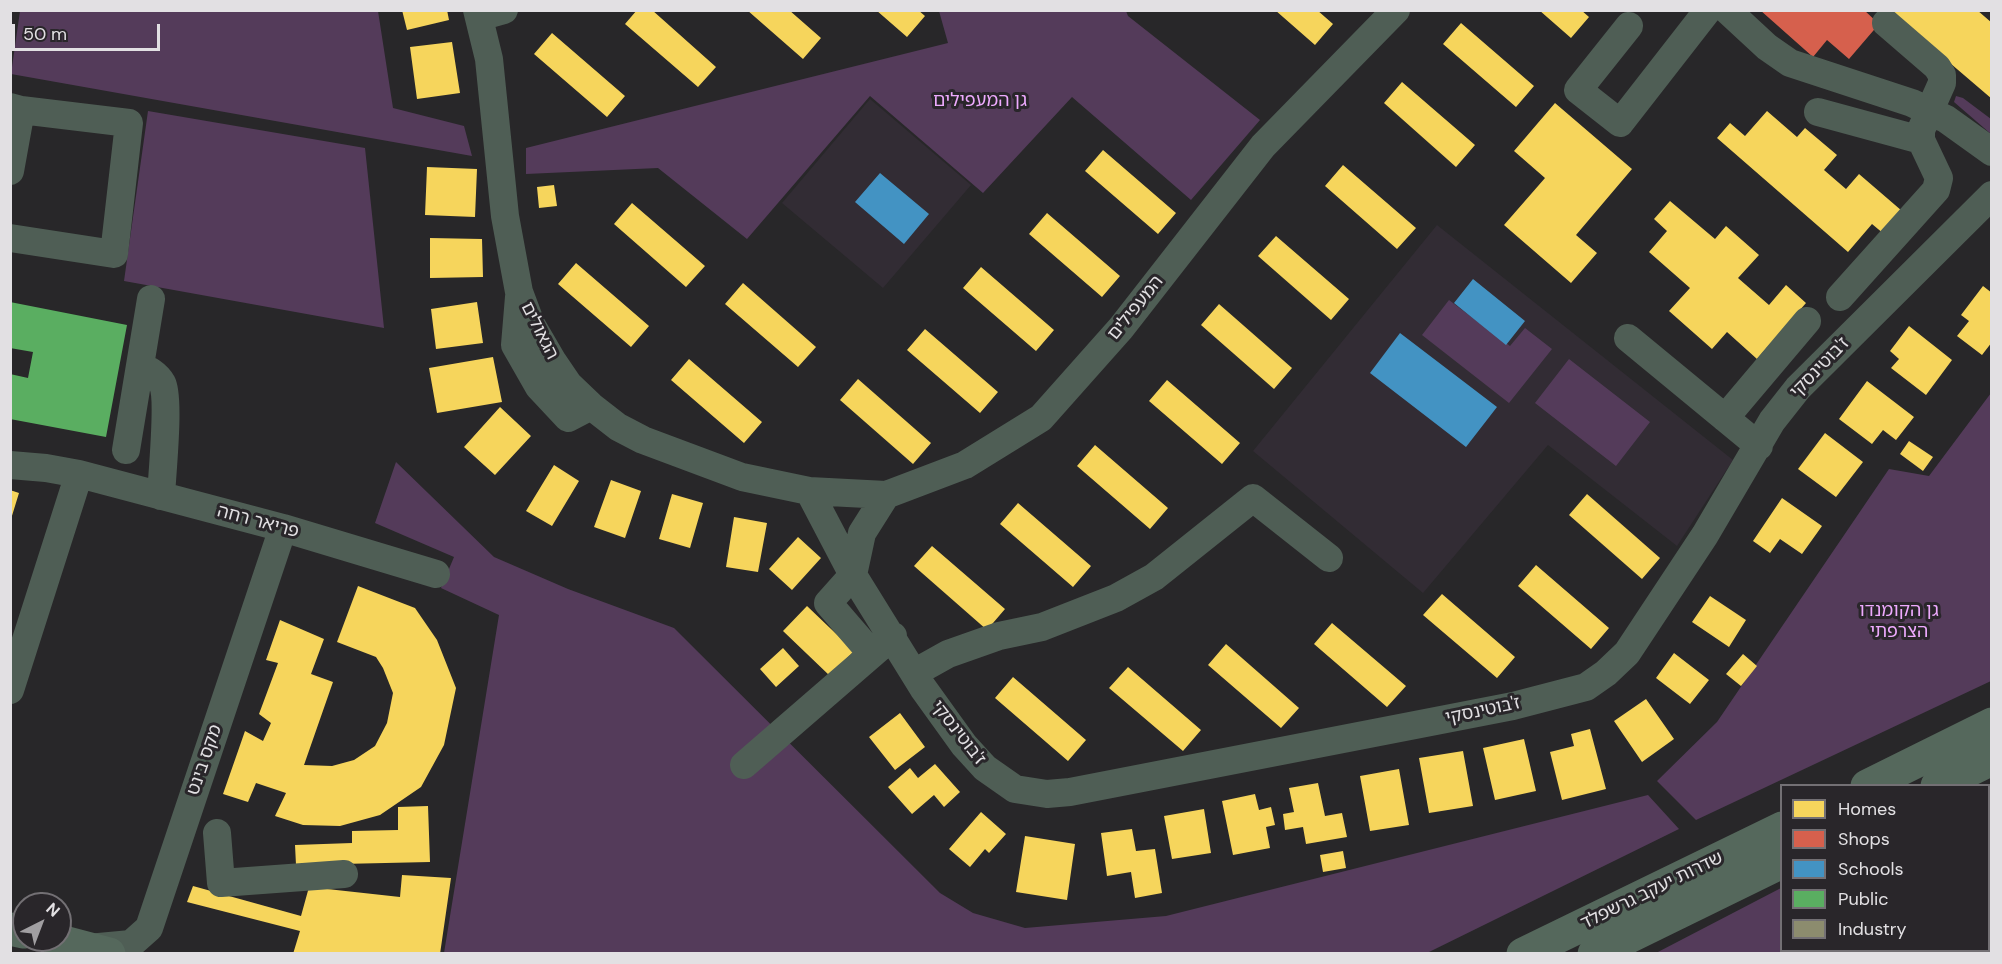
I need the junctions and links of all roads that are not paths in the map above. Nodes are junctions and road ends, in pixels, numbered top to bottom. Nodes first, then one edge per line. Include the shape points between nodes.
1 (1396, 10) edge
2 (1708, 10) edge
3 (1727, 10) edge
4 (487, 12) edge
5 (1886, 23) dead end
6 (1629, 26) dead end
7 (16, 109) edge
8 (1930, 111) junction
9 (1818, 112) dead end
10 (1921, 140) junction
11 (1992, 152) edge
12 (10, 171) edge
13 (1992, 195) edge
14 (10, 238) edge
15 (1840, 297) dead end
16 (151, 299) dead end
17 (1807, 321) dead end
18 (1628, 338) dead end
19 (140, 366) junction
20 (1725, 418) junction
21 (1759, 446) junction
22 (10, 449) edge
23 (126, 450) dead end
24 (10, 465) edge
25 (79, 474) junction
26 (809, 490) junction
27 (886, 495) junction
28 (161, 496) junction
29 (283, 528) junction
30 (1329, 558) dead end
31 (436, 574) dead end
32 (853, 575) junction
33 (23, 608) edge
34 (882, 645) junction
35 (914, 673) junction
36 (10, 690) edge
37 (1992, 724) edge
38 (1992, 759) edge
39 (744, 765) dead end
40 (1871, 784) edge
41 (1941, 784) edge
42 (1780, 829) edge
43 (217, 833) dead end
44 (173, 852) junction
45 (219, 862) junction
46 (1780, 863) edge
47 (344, 874) dead end
48 (72, 944) edge
49 (99, 951) edge
50 (1523, 954) edge
51 (1594, 954) edge

1 - 27 street, המעפילים via 1263,146 1121,328 1041,418 965,465
2 - 6 street via 1620,123 1578,90
3 - 8 street via 1767,48 1790,63
4 - 26 street, הגאולים via 505,216 519,292 531,324 552,360 569,385 591,406 643,440 742,477
5 - 8 street via 1942,75
7 - 12 street
7 - 14 street via 129,123 114,254
8 - 10 street
8 - 11 street
9 - 10 street
10 - 15 street via 1939,178 1936,190
13 - 21 street, ז'בוטינסקי via 1798,388
16 - 19 street
17 - 20 street
18 - 20 street
19 - 23 street
19 - 28 street via 154,373 163,384
20 - 21 street
21 - 35 street, ז'בוטינסקי via 1706,535 1627,653 1586,687 1304,747 1047,794 1015,789 985,768 964,745
22 - 25 street, פריאר רחה
24 - 25 street, פריאר רחה
25 - 28 street, פריאר רחה
25 - 33 street
26 - 27 street, המעפילים
26 - 32 street, ז'בוטינסקי
27 - 32 street via 862,533
28 - 29 street, פריאר רחה
29 - 31 street, פריאר רחה
29 - 44 street, מקס בינט
30 - 35 street via 1253,498 1154,578 1116,598 1042,627 999,636 948,654
32 - 34 street, ז'בוטינסקי
33 - 36 street
34 - 35 street, ז'בוטינסקי
34 - 39 street
37 - 40 main road
38 - 41 main road
42 - 50 main road, שדרות יעקב גרשפלד
43 - 45 street
44 - 45 street
44 - 49 street, מקס בינט via 149,928 131,944
45 - 47 street via 221,883
46 - 51 main road, שדרות יעקב גרשפלד
48 - 49 main road

